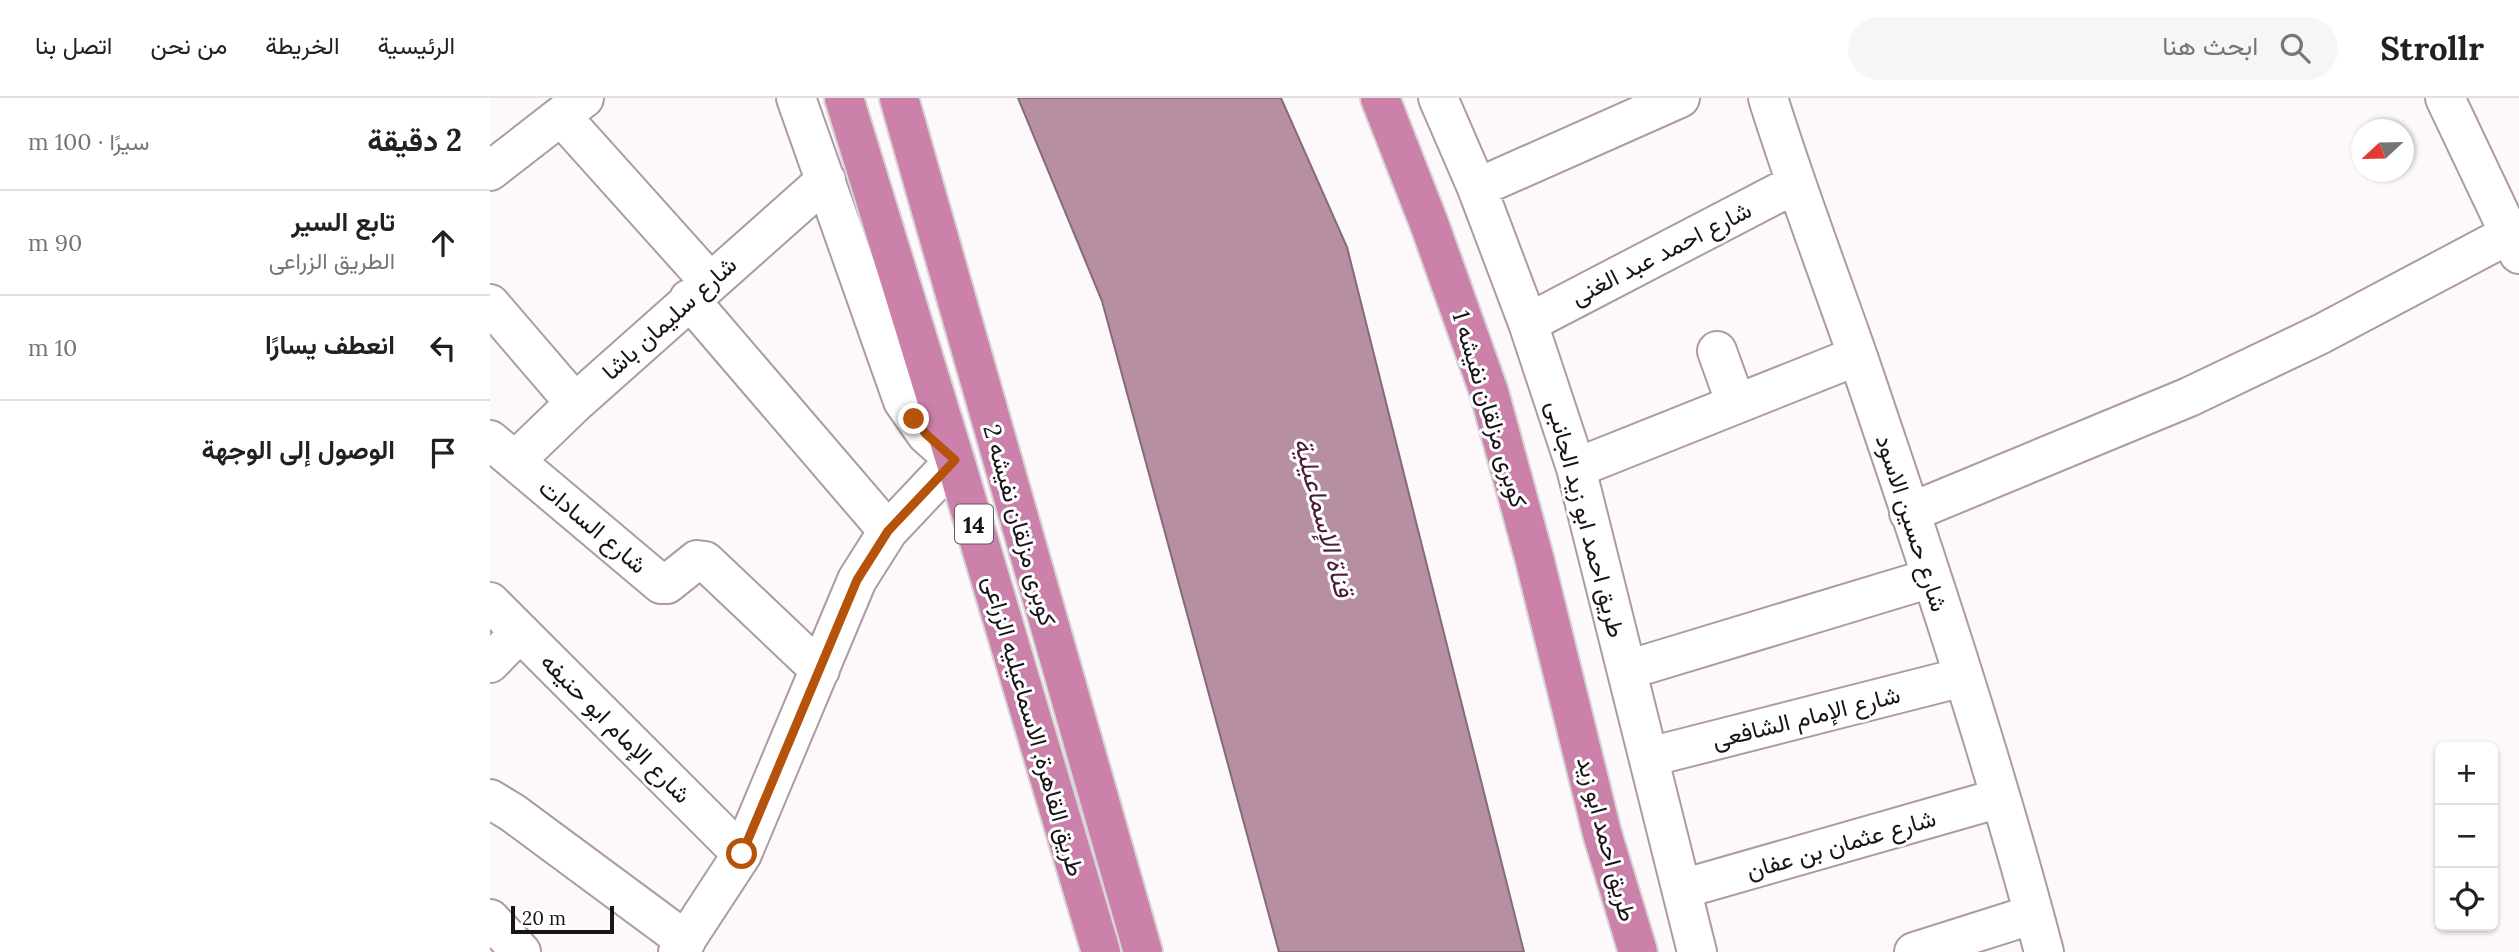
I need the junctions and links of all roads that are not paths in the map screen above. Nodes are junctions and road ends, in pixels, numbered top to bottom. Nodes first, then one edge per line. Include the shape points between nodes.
1 (796, 98) edge
2 (844, 98) edge
3 (899, 98) edge
4 (1380, 98) edge
5 (1438, 98) edge
6 (1680, 98) edge
7 (1768, 98) edge
8 (2445, 98) edge
9 (572, 107) edge
10 (490, 171) edge
11 (826, 180) junction
12 (1795, 184) junction
13 (1477, 188) junction
14 (2516, 239) edge
15 (699, 291) junction
16 (490, 304) edge
17 (1528, 323) junction
18 (1717, 351) dead end
19 (1857, 356) junction
20 (575, 403) junction
21 (1736, 404) junction
22 (503, 450) edge
23 (955, 460) junction
24 (1576, 468) junction
25 (1909, 513) junction
26 (888, 531) junction
27 (1931, 578) junction
28 (490, 602) edge
29 (520, 632) junction
30 (490, 663) edge
31 (820, 670) junction
32 (1627, 670) junction
33 (1963, 677) junction
34 (1577, 727) joint
35 (1649, 757) junction
36 (2000, 798) junction
37 (490, 799) edge
38 (742, 854) junction
39 (1682, 889) junction
40 (2034, 914) junction
41 (490, 919) edge
42 (682, 946) edge
43 (521, 952) edge
44 (1101, 952) edge
45 (1143, 952) edge
46 (1638, 952) edge
47 (1697, 952) edge
48 (1914, 952) edge
49 (2044, 952) edge

1 - 11 street
2 - 23 highway, طريق القاهرة, الاسماعيليه الزراعى / 14
3 - 45 highway, كوبرى مزلقان نفيشه 2
4 - 34 highway, كوبرى مزلقان نفيشه 1 via 1489,391
5 - 13 street, طريق احمد ابو زيد الجانبى
6 - 13 street
7 - 12 street, شارع حسين الاسود
8 - 14 street
9 - 10 street
9 - 15 street
11 - 15 street, شارع سليمان باشا
11 - 23 street via 903,401 926,434
12 - 17 street, شارع احمد عبد الغنى
12 - 19 street, شارع حسين الاسود
13 - 17 street, طريق احمد ابو زيد الجانبى
14 - 25 street via 2189,397
15 - 20 street, شارع سليمان باشا
15 - 26 street
16 - 20 street
17 - 24 street, طريق احمد ابو زيد الجانبى
18 - 21 street
19 - 21 street
19 - 25 street, شارع حسين الاسود
20 - 22 street, شارع سليمان باشا
21 - 24 street
22 - 31 street, شارع السادات via 662,584 697,560 705,561
23 - 26 street
23 - 44 highway, طريق القاهرة, الاسماعيليه الزراعى / 14
24 - 32 street, طريق احمد ابو زيد الجانبى
25 - 27 street, شارع حسين الاسود
26 - 31 street via 857,580
27 - 32 street
27 - 33 street, شارع حسين الاسود
28 - 29 street, شارع الإمام ابو حنيفه
29 - 30 street
29 - 38 street, شارع الإمام ابو حنيفه
31 - 38 street
32 - 35 street, طريق احمد ابو زيد الجانبى
33 - 35 street, شارع الإمام الشافعى
33 - 36 street, شارع حسين الاسود
34 - 46 highway, طريق احمد ابو زيد
35 - 39 street, طريق احمد ابو زيد الجانبى
36 - 39 street, شارع عثمان بن عفان
36 - 40 street, شارع حسين الاسود
37 - 42 street
38 - 42 street
39 - 47 street, طريق احمد ابو زيد الجانبى
40 - 48 street
40 - 49 street, شارع حسين الاسود
41 - 43 street

